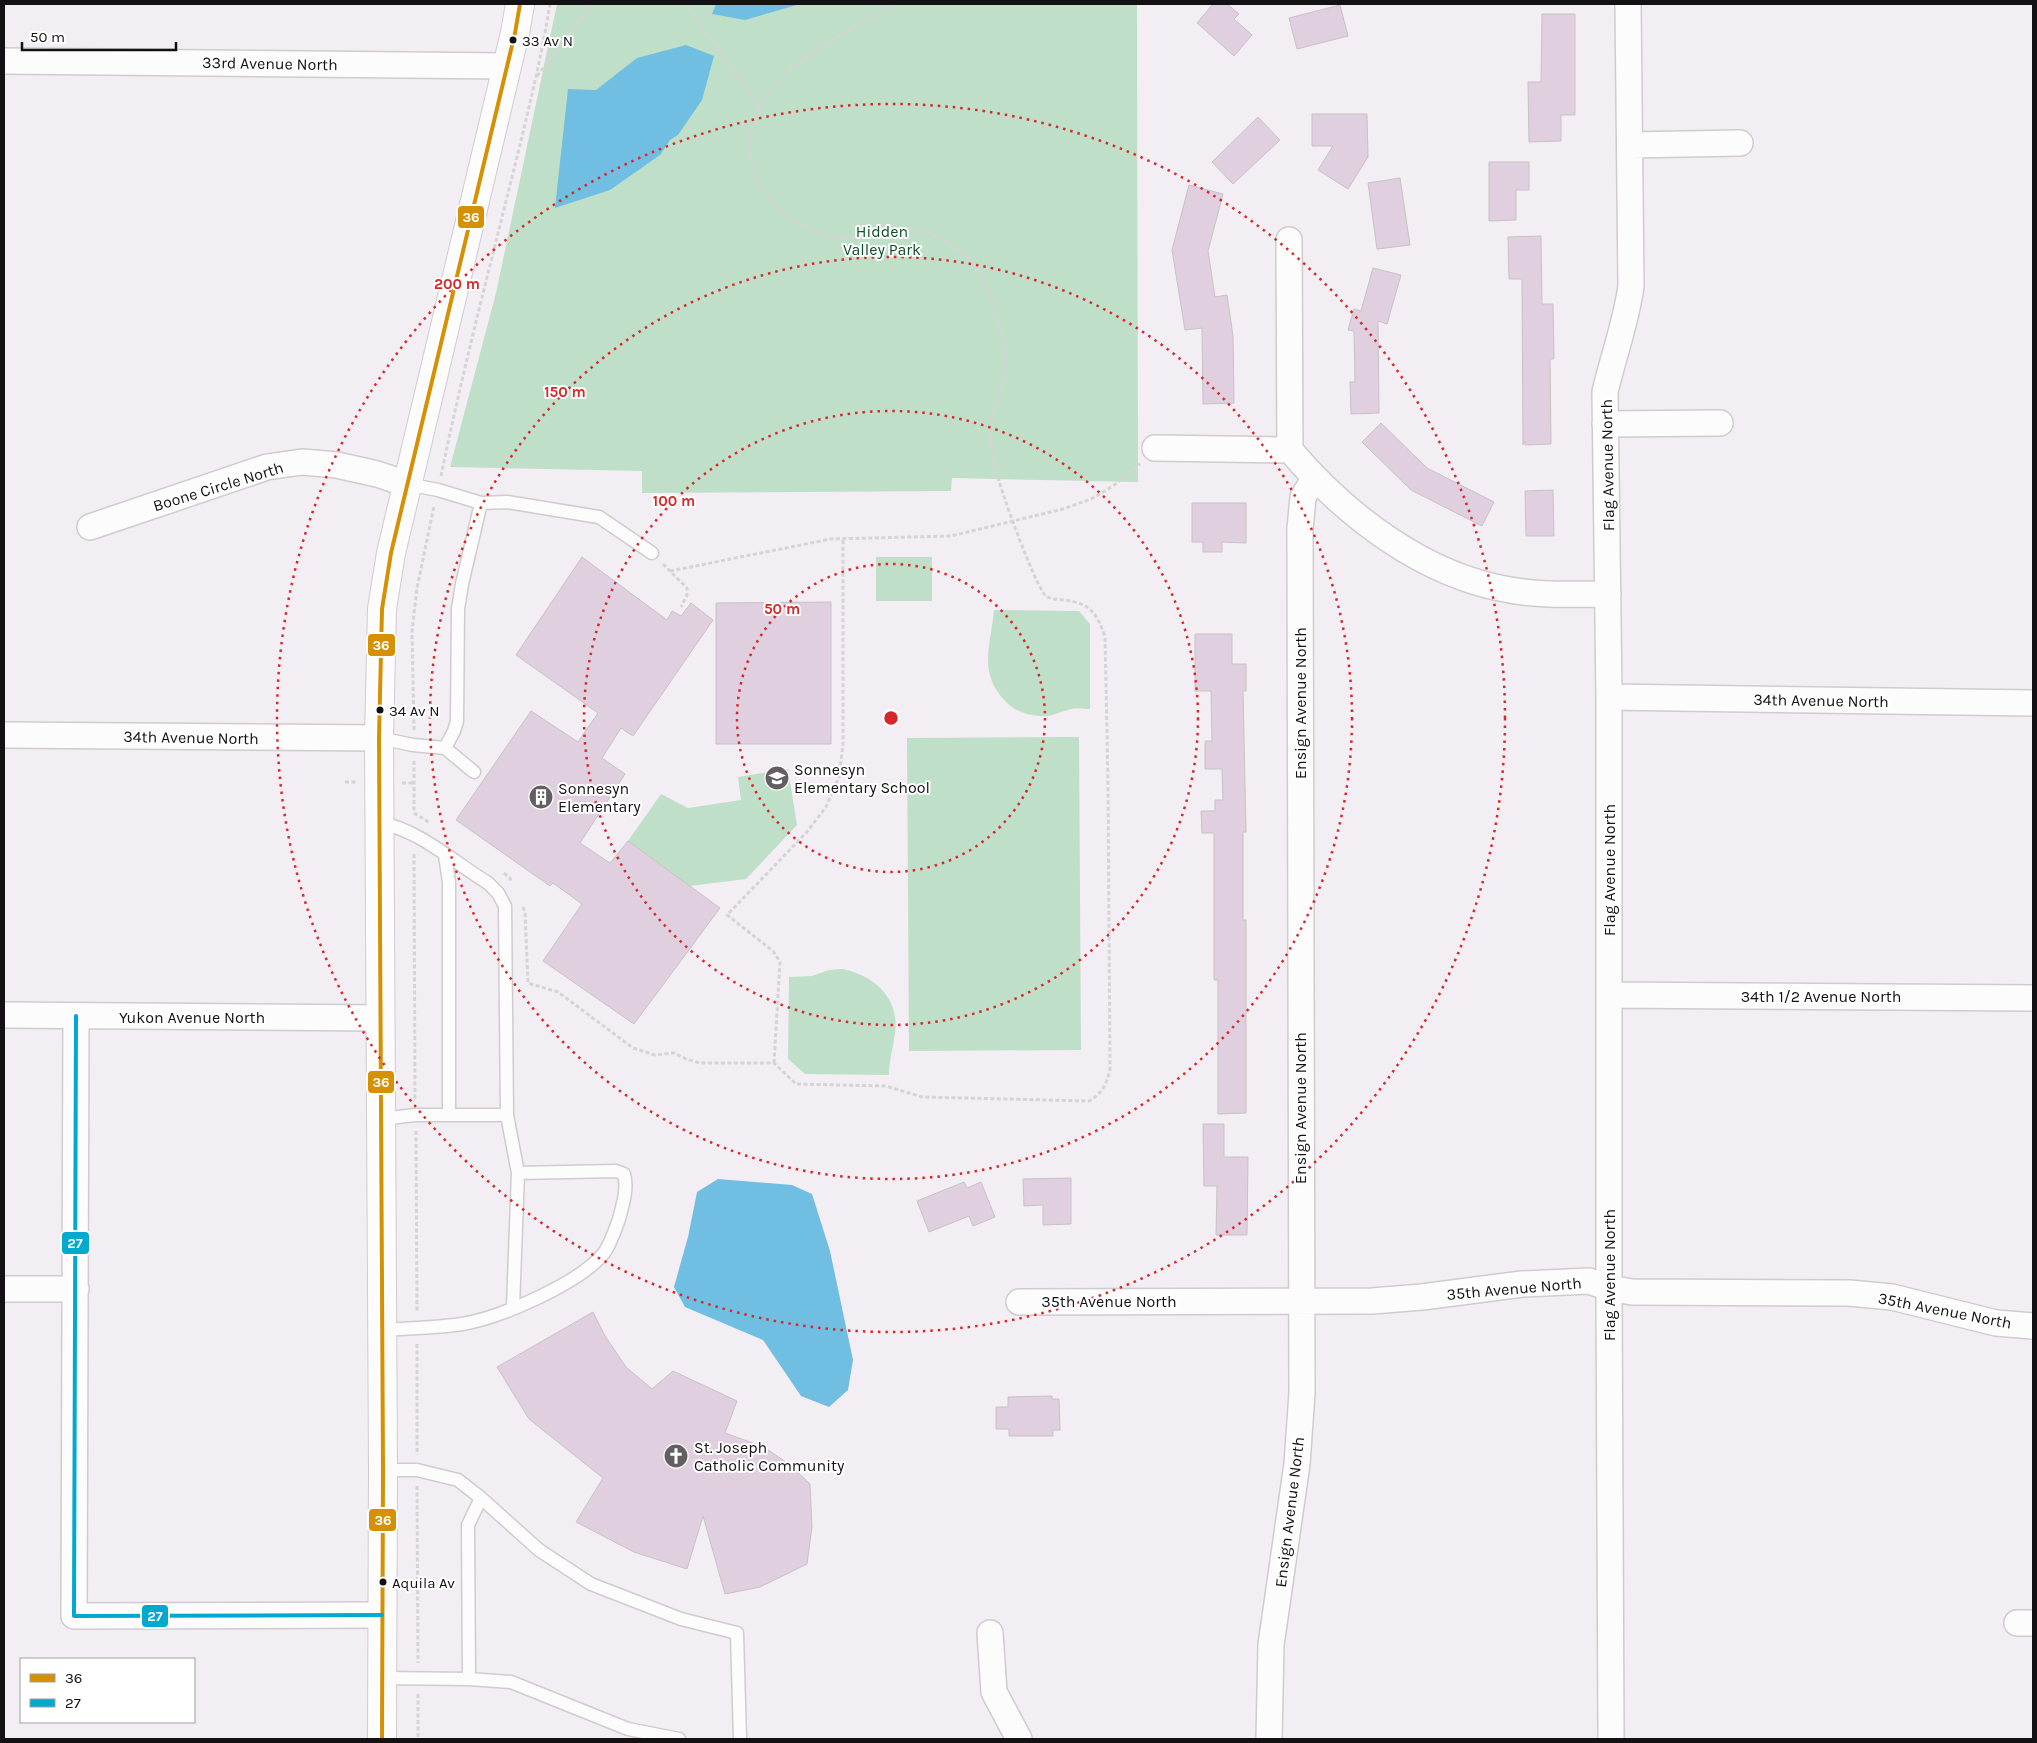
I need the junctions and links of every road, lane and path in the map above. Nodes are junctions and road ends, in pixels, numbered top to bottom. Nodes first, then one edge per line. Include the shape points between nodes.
1 (520, 4) edge
2 (593, 4) edge
3 (686, 4) edge
4 (894, 4) edge
5 (1628, 4) edge
6 (4, 61) edge
7 (506, 66) junction
8 (535, 79) dead end
9 (760, 108) junction
10 (1740, 143) dead end
11 (1630, 145) junction
12 (1289, 240) dead end
13 (1720, 422) dead end
14 (1606, 424) junction
15 (1155, 448) joint
16 (1290, 450) junction
17 (1314, 479) junction
18 (407, 484) junction
19 (482, 503) junction
20 (1014, 521) junction
21 (90, 527) dead end
22 (843, 538) junction
23 (652, 553) joint
24 (670, 571) junction
25 (1608, 594) junction
26 (681, 607) dead end
27 (1609, 697) junction
28 (2033, 703) edge
29 (4, 735) edge
30 (379, 738) junction
31 (445, 748) junction
32 (474, 772) dead end
33 (414, 813) dead end
34 (380, 823) junction
35 (435, 826) dead end
36 (445, 855) junction
37 (502, 872) dead end
38 (514, 886) dead end
39 (521, 904) dead end
40 (1609, 995) junction
41 (2033, 998) edge
42 (4, 1015) edge
43 (76, 1016) junction
44 (380, 1018) junction
45 (774, 1063) junction
46 (449, 1115) junction
47 (507, 1115) junction
48 (381, 1119) junction
49 (518, 1173) junction
50 (1609, 1288) junction
51 (4, 1289) edge
52 (76, 1289) junction
53 (1301, 1300) junction
54 (1019, 1302) dead end
55 (514, 1307) junction
56 (2033, 1326) edge
57 (382, 1330) junction
58 (383, 1470) junction
59 (481, 1498) junction
60 (382, 1615) junction
61 (990, 1633) dead end
62 (382, 1678) junction
63 (469, 1678) junction
64 (382, 1739) edge
65 (679, 1739) edge
66 (740, 1739) edge
67 (1019, 1739) edge
68 (1269, 1739) edge
69 (1611, 1739) edge

1 - 7 street
2 - 8 path
3 - 9 path
4 - 9 path via 797,64 769,91
5 - 11 street, Flag Avenue North
6 - 7 street, 33rd Avenue North
7 - 18 street
9 - 20 path via 751,130 750,159 768,199 785,215 805,227 851,240 904,229 919,231 947,242 969,258 979,271 996,308 1003,346 1005,374 990,434 996,469
10 - 11 street
11 - 14 street, Flag Avenue North via 1631,286 1628,312 1605,392
12 - 16 street
13 - 14 street
14 - 25 street, Flag Avenue North
15 - 16 street
15 - 20 path via 1113,486 1091,499
16 - 17 street
17 - 25 street via 1367,524 1411,553 1457,576 1510,590
17 - 53 street, Ensign Avenue North via 1303,497 1300,529
18 - 19 lane
18 - 21 street, Boone Circle North via 337,464 302,462 259,470
18 - 30 street via 382,609
19 - 23 lane via 507,502 599,517
19 - 31 lane via 458,609 457,721
20 - 22 path via 950,536
20 - 45 path via 1046,596 1077,601 1090,609 1105,637 1110,1069 1107,1081 1099,1095 1089,1101 922,1097 886,1086 796,1084
22 - 24 path
22 - 45 path via 843,744 839,777 826,807 806,832 726,915 773,951 780,962
23 - 24 path
24 - 26 path via 687,588
25 - 27 street, Flag Avenue North
27 - 28 street, 34th Avenue North
27 - 40 street, Flag Avenue North
29 - 30 street, 34th Avenue North
30 - 31 lane
30 - 34 street
31 - 32 lane
33 - 35 path
34 - 36 lane via 414,834
34 - 44 street
36 - 46 lane via 449,882
36 - 47 lane via 488,883 505,906
37 - 38 path
39 - 45 path via 525,912 528,983 558,992 633,1048 655,1056 674,1053 700,1063
40 - 41 street, 34th 1/2 Avenue North
40 - 50 street, Flag Avenue North
42 - 43 street, Yukon Avenue North
43 - 44 street, Yukon Avenue North
43 - 52 street
44 - 48 street
46 - 47 lane
46 - 48 lane
47 - 49 lane
48 - 57 street
49 - 55 lane
49 - 55 lane via 616,1171 624,1174 626,1182 617,1226 605,1252 591,1267 561,1287
50 - 53 street, 35th Avenue North via 1589,1281 1522,1284 1372,1301
50 - 56 street, 35th Avenue North via 1632,1292 1849,1293 1892,1297 1996,1323
50 - 69 street, Flag Avenue North
51 - 52 street
52 - 60 street via 74,1616
53 - 54 street, 35th Avenue North
53 - 68 street, Ensign Avenue North via 1302,1393 1297,1464 1271,1645
55 - 57 lane via 489,1318 462,1324
57 - 58 street
58 - 59 lane via 417,1470 458,1480
58 - 60 street
59 - 63 lane via 468,1524
59 - 66 lane via 539,1550 591,1584 680,1619 737,1633
60 - 62 street
61 - 67 street via 994,1692
62 - 63 lane
62 - 64 street
63 - 65 lane via 511,1682 628,1729

